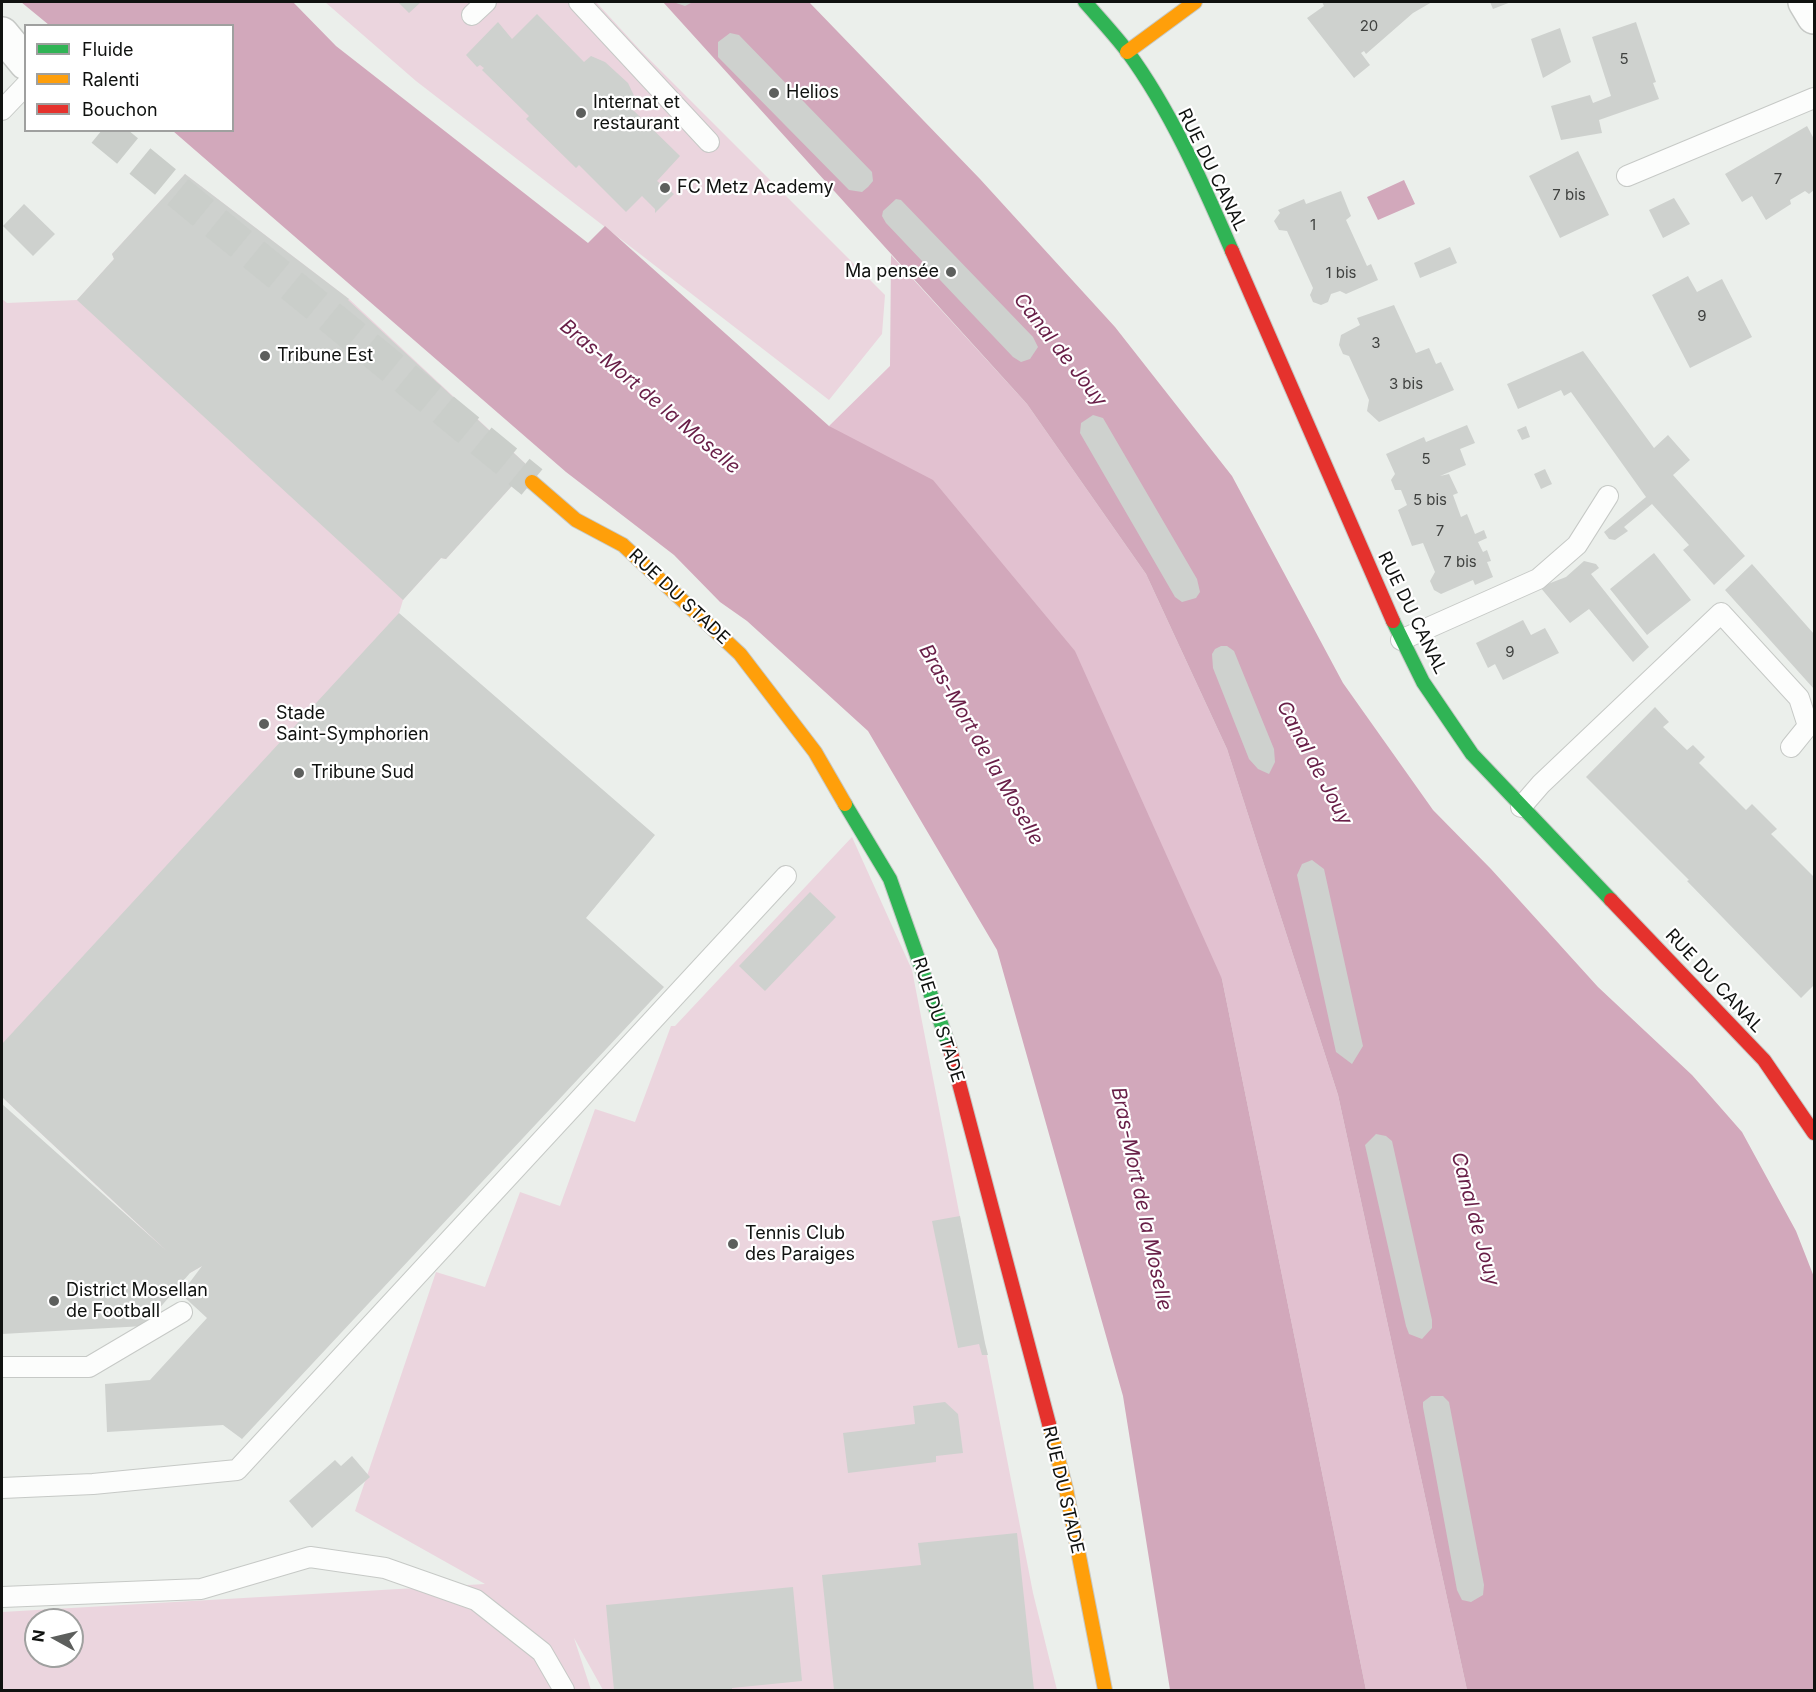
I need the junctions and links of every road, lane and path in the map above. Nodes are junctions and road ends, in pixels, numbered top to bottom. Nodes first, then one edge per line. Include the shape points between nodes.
1 (579, 2) edge
2 (1085, 2) edge
3 (1195, 2) edge
4 (1805, 2) edge
5 (1815, 17) edge
6 (2, 33) edge
7 (1126, 52) junction
8 (24, 60) edge
9 (24, 87) edge
10 (1815, 98) edge
11 (2, 110) edge
12 (709, 142) dead end
13 (1627, 176) dead end
14 (532, 482) tunnel mouth
15 (1608, 496) dead end
16 (1401, 640) junction
17 (1791, 747) dead end
18 (1521, 807) junction
19 (786, 876) dead end
20 (1815, 1132) edge
21 (182, 1312) dead end
22 (2, 1367) edge
23 (2, 1488) edge
24 (2, 1597) edge
25 (564, 1690) edge
26 (1105, 1690) edge

1 - 12 lane
2 - 7 street, RUE DU CANAL
3 - 7 street
4 - 5 street
6 - 8 street
7 - 16 street, RUE DU CANAL via 1151,89 1203,185
9 - 11 lane
10 - 13 lane
14 - 26 street, RUE DU STADE via 576,520 623,545 740,654 815,752 890,879 945,1031 990,1196 1066,1489
15 - 16 lane via 1577,545 1538,579
16 - 18 street, RUE DU CANAL via 1423,682 1472,754
17 - 18 lane via 1808,726 1799,698 1721,613
18 - 20 street, RUE DU CANAL via 1764,1060
19 - 23 lane via 237,1470
21 - 22 lane via 89,1367
24 - 25 lane via 201,1589 310,1557 385,1568 476,1600 542,1652

